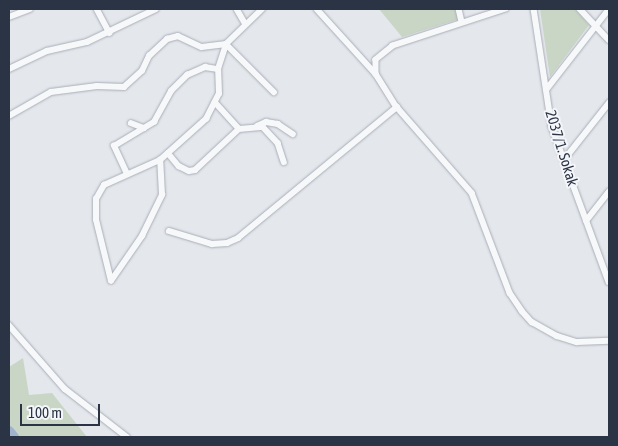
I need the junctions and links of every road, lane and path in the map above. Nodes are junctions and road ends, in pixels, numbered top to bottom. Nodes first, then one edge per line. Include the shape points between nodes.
1 (30, 9) edge
2 (97, 9) edge
3 (156, 9) edge
4 (238, 9) edge
5 (262, 9) edge
6 (317, 9) edge
7 (459, 9) edge
8 (506, 9) edge
9 (534, 9) edge
10 (580, 9) edge
11 (609, 9) edge
12 (9, 17) edge
13 (462, 22) junction
14 (245, 23) junction
15 (596, 26) junction
16 (110, 33) junction
17 (609, 40) edge
18 (226, 44) junction
19 (9, 69) edge
20 (218, 69) junction
21 (376, 74) junction
22 (546, 90) junction
23 (274, 92) dead end
24 (215, 102) junction
25 (609, 103) edge
26 (397, 106) junction
27 (9, 116) edge
28 (131, 123) dead end
29 (255, 126) junction
30 (144, 128) junction
31 (239, 129) junction
32 (293, 134) dead end
33 (168, 152) junction
34 (160, 160) junction
35 (564, 160) junction
36 (284, 162) dead end
37 (127, 174) junction
38 (609, 192) edge
39 (586, 221) junction
40 (169, 231) dead end
41 (609, 282) edge
42 (9, 325) edge
43 (609, 342) edge
44 (126, 437) edge

1 - 12 street
2 - 16 street
3 - 16 street
4 - 14 street
5 - 14 street
6 - 21 street
7 - 13 street
8 - 13 street
9 - 22 street, 2037/1. Sokak
10 - 15 street
11 - 15 street
13 - 21 street via 393,46 376,60
14 - 18 street
15 - 17 street
15 - 22 street
16 - 19 street via 47,51
18 - 20 street
18 - 23 street
18 - 27 street via 202,47 178,36 167,39 149,56 142,71 124,86 51,92
20 - 24 street via 219,94
20 - 30 street via 204,67 187,76 170,91 158,116
21 - 26 street
22 - 35 street, 2037/1. Sokak via 552,127
24 - 31 street
24 - 33 street via 206,118
25 - 35 street
26 - 40 street via 238,238 212,244
26 - 43 street via 472,193 510,293 532,322 557,336 577,342
28 - 30 street
29 - 31 street
29 - 32 street via 266,122 278,124
29 - 36 street via 269,130 278,143
30 - 37 street via 114,146
31 - 33 street via 195,170 179,166
33 - 34 street
34 - 37 street
34 - 37 street via 162,195 138,242 111,281 94,207 104,184
35 - 39 street, 2037/1. Sokak
38 - 39 street
39 - 41 street, 2037/1. Sokak
42 - 44 street via 65,389

